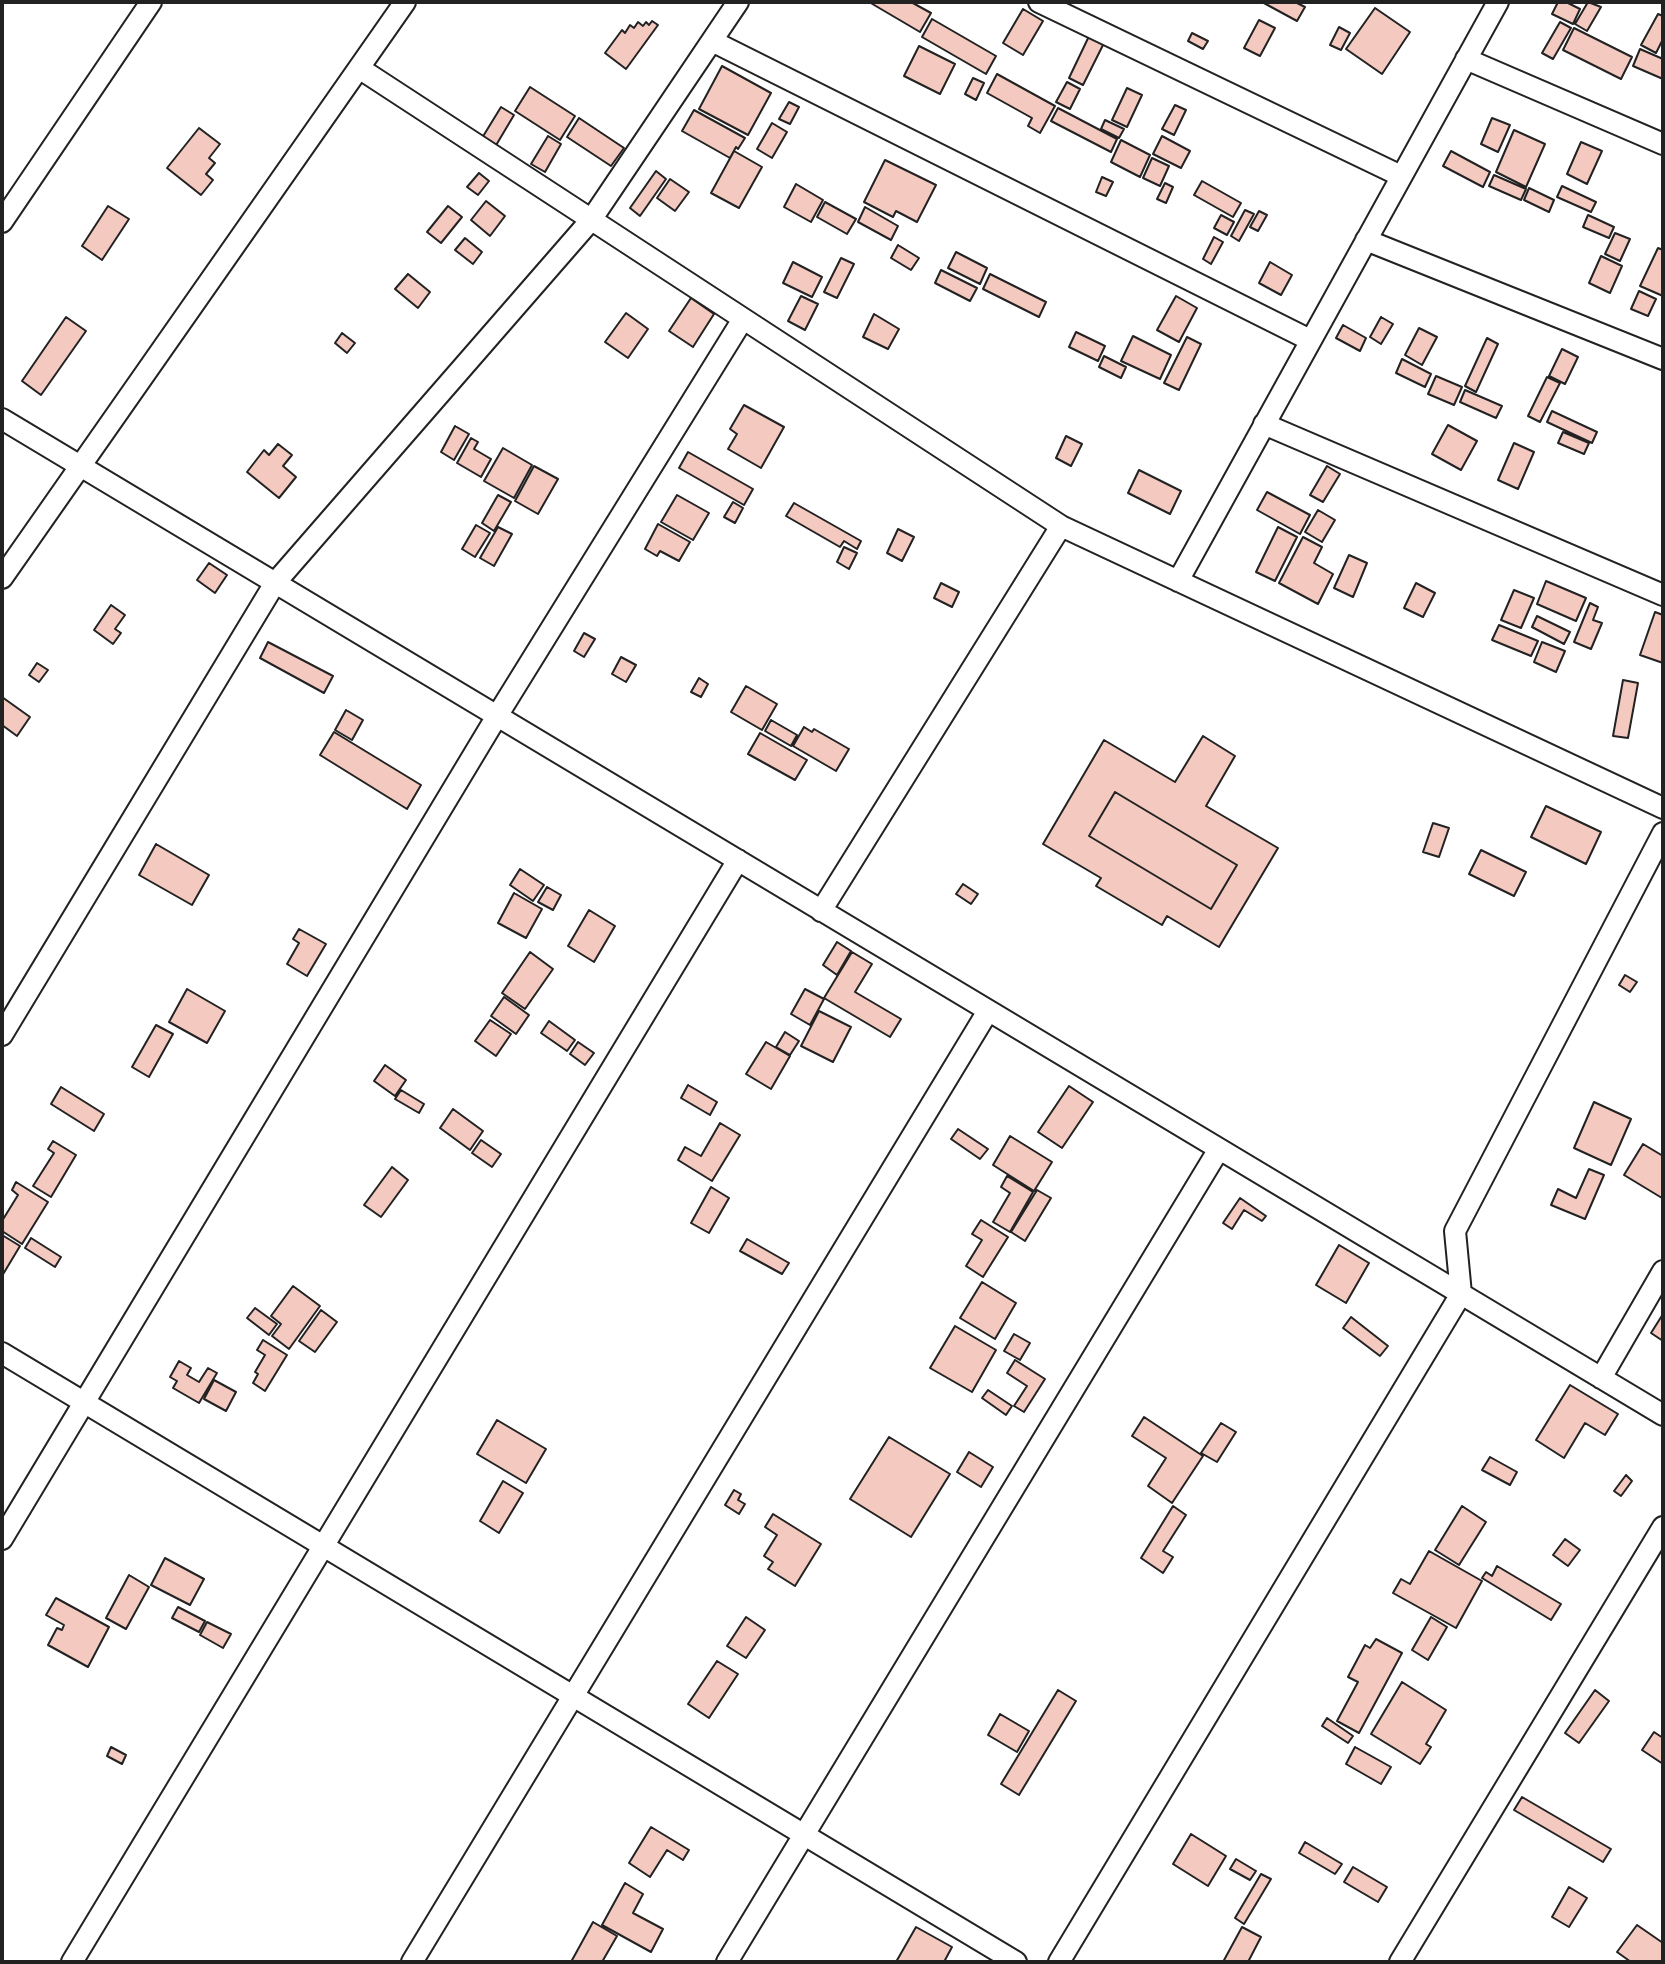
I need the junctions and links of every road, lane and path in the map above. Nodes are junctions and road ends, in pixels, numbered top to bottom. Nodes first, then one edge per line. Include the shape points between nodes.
1 (151, 2) edge
2 (405, 2) edge
3 (738, 2) edge
4 (1039, 2) edge
5 (1489, 5) edge
6 (712, 41) junction
7 (1466, 59) junction
8 (359, 68) junction
9 (1663, 144) edge
10 (1401, 176) junction
11 (591, 220) junction
12 (2, 222) edge
13 (1366, 240) junction
14 (743, 319) junction
15 (1310, 340) junction
16 (1663, 359) edge
17 (2, 419) edge
18 (1264, 424) junction
19 (80, 466) junction
20 (1061, 526) junction
21 (2, 578) edge
22 (1178, 581) junction
23 (275, 583) junction
24 (1663, 595) edge
25 (497, 716) junction
26 (1663, 808) edge
27 (1663, 833) edge
28 (738, 860) junction
29 (821, 911) junction
30 (988, 1011) junction
31 (2, 1035) edge
32 (1219, 1149) junction
33 (1663, 1271) edge
34 (1461, 1294) junction
35 (2, 1353) edge
36 (1601, 1378) junction
37 (84, 1402) junction
38 (1663, 1415) edge
39 (1663, 1527) edge
40 (2, 1539) edge
41 (324, 1546) junction
42 (573, 1696) junction
43 (804, 1834) junction
44 (72, 1962) edge
45 (412, 1962) edge
46 (727, 1962) edge
47 (1016, 1962) edge
48 (1059, 1962) edge
49 (1400, 1962) edge

1 - 12 street
2 - 8 street
3 - 6 street
4 - 10 street
5 - 7 street
6 - 11 street
6 - 15 street
7 - 9 street
7 - 10 street
8 - 11 street
8 - 19 street
10 - 13 street
11 - 14 street
11 - 23 street
13 - 15 street
13 - 16 street
14 - 20 street
14 - 25 street
15 - 18 street
17 - 19 street
18 - 22 street
18 - 24 street
19 - 21 street
19 - 23 street
20 - 22 street
20 - 29 street
22 - 26 street
23 - 25 street
23 - 31 street
25 - 28 street
25 - 37 street
27 - 34 street via 1455,1231
28 - 29 street
28 - 41 street
29 - 30 street
30 - 32 street
30 - 42 street
32 - 34 street
32 - 43 street
33 - 36 street
34 - 36 street
34 - 48 street
35 - 37 street
36 - 38 street
37 - 40 street
37 - 41 street
39 - 49 street
41 - 42 street
41 - 44 street
42 - 43 street
42 - 45 street
43 - 46 street
43 - 47 street

